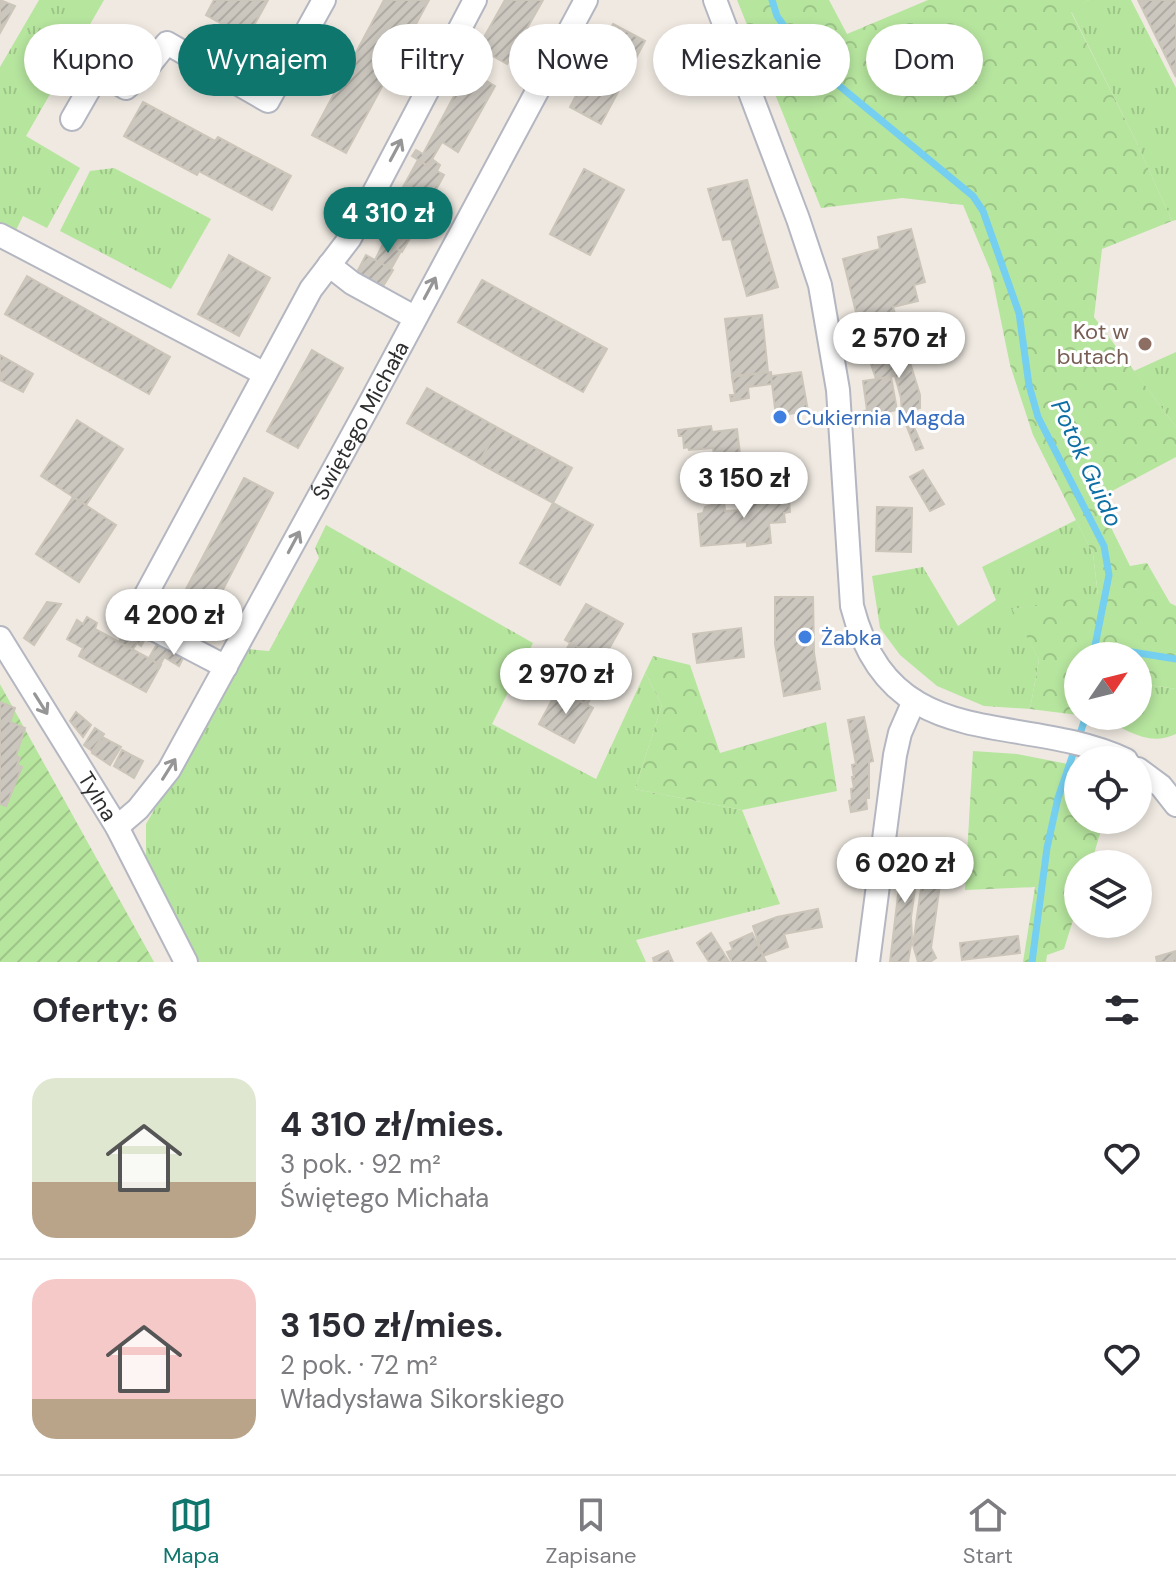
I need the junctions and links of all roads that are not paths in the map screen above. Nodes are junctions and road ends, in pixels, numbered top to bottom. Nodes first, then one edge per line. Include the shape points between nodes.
1 (324, 0) edge
2 (475, 0) edge
3 (586, 0) edge
4 (715, 0) edge
5 (72, 119) dead end
6 (0, 235) edge
7 (329, 265) junction
8 (414, 317) junction
9 (265, 374) junction
10 (0, 638) edge
11 (226, 667) junction
12 (914, 701) junction
13 (1093, 746) edge
14 (1169, 779) edge
15 (1176, 805) edge
16 (117, 827) junction
17 (186, 962) edge
18 (868, 962) edge

1 - 5 street via 268,101 167,43 126,88 99,72
7 -> 2 street via 350,238
8 -> 3 street, Świętego Michała
4 - 12 street via 820,285 838,390 852,606 860,637 880,672
6 - 9 street
7 - 8 street
7 - 9 street
11 -> 8 street, Świętego Michała
9 - 11 street via 135,615
10 -> 16 street, Tylna
16 -> 11 street, Świętego Michała via 163,779
12 - 13 street via 973,725
12 - 18 street via 895,755
14 - 15 street
16 - 17 street, Tylna

